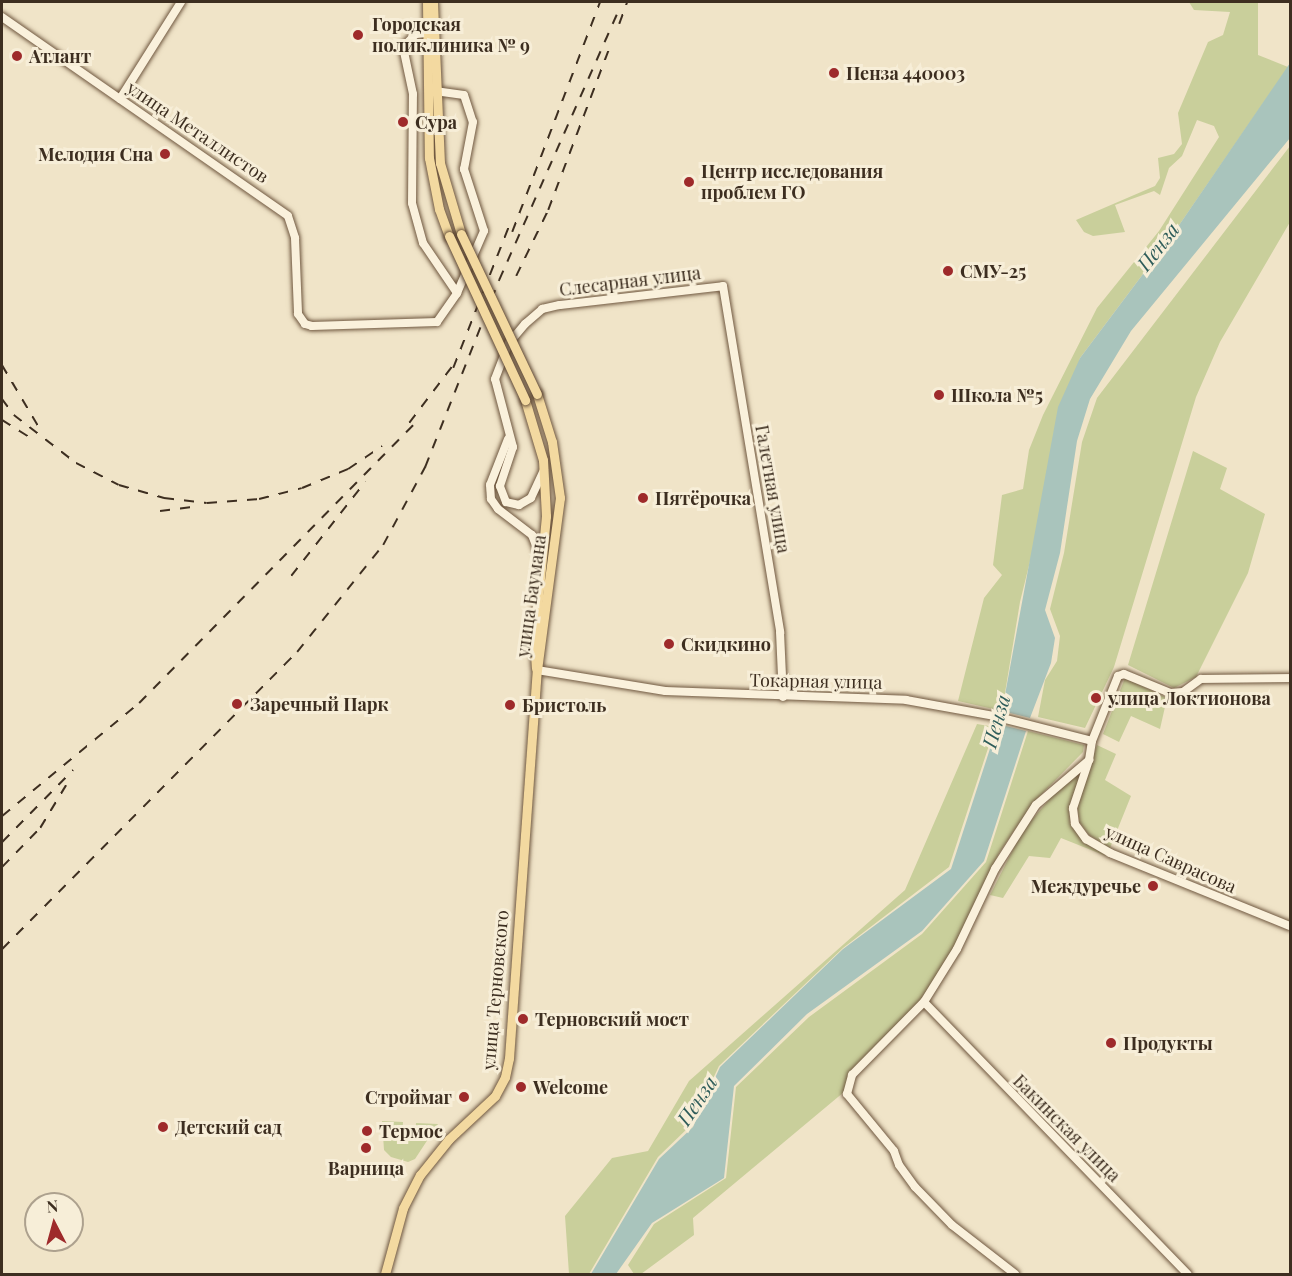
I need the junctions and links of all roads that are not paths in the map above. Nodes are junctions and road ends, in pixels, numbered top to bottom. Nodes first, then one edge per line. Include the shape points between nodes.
1 (181, 2) edge
2 (427, 2) edge
3 (433, 2) edge
4 (2, 17) edge
5 (427, 33) junction
6 (435, 91) junction
7 (120, 99) junction
8 (723, 286) joint
9 (457, 292) junction
10 (510, 430) junction
11 (544, 469) junction
12 (541, 558) junction
13 (537, 670) junction
14 (1290, 678) edge
15 (783, 697) junction
16 (1092, 741) junction
17 (1089, 760) junction
18 (1290, 926) edge
19 (924, 1002) junction
20 (385, 1275) edge
21 (1014, 1275) edge
22 (1188, 1275) edge

1 - 7 street
2 - 5 main road, улица Баумана
3 - 6 main road, улица Баумана
4 - 7 street, улица Металлистов
5 - 9 street via 416,34 403,47 413,94 412,203 423,243
5 - 11 main road, улица Баумана, bridge via 429,158 439,209 525,400
6 - 9 street via 464,95 473,122 464,169 484,231
6 - 13 main road, улица Баумана, bridge via 440,163 461,234 537,394 552,442 560,498
7 - 9 street, улица Металлистов via 288,216 296,238 300,321 312,326 437,322
8 - 10 street, Слесарная улица via 542,309 509,343 499,362 497,396
8 - 15 street, Галетная улица via 780,632
10 - 11 street via 512,458 500,486 506,502 519,505 531,498
10 - 12 street via 507,450 490,485 492,499 498,509 532,535
11 - 12 main road, улица Баумана via 546,516
12 - 13 main road, улица Баумана via 534,640
13 - 15 street, Токарная улица via 665,691
13 - 20 main road, улица Терновского via 505,1077 495,1096 449,1139 420,1175 402,1208
14 - 16 street, улица Саврасова via 1201,679 1183,692 1170,693 1124,674 1118,676
15 - 16 street, Токарная улица via 906,700 1032,724
16 - 17 street, улица Саврасова
17 - 18 street, улица Саврасова via 1073,808 1075,824 1086,839 1110,853
17 - 19 street via 1058,782 1017,831 957,949
19 - 21 street via 852,1075 847,1094 894,1151 898,1165 915,1187 952,1225
19 - 22 street, Бакинская улица

